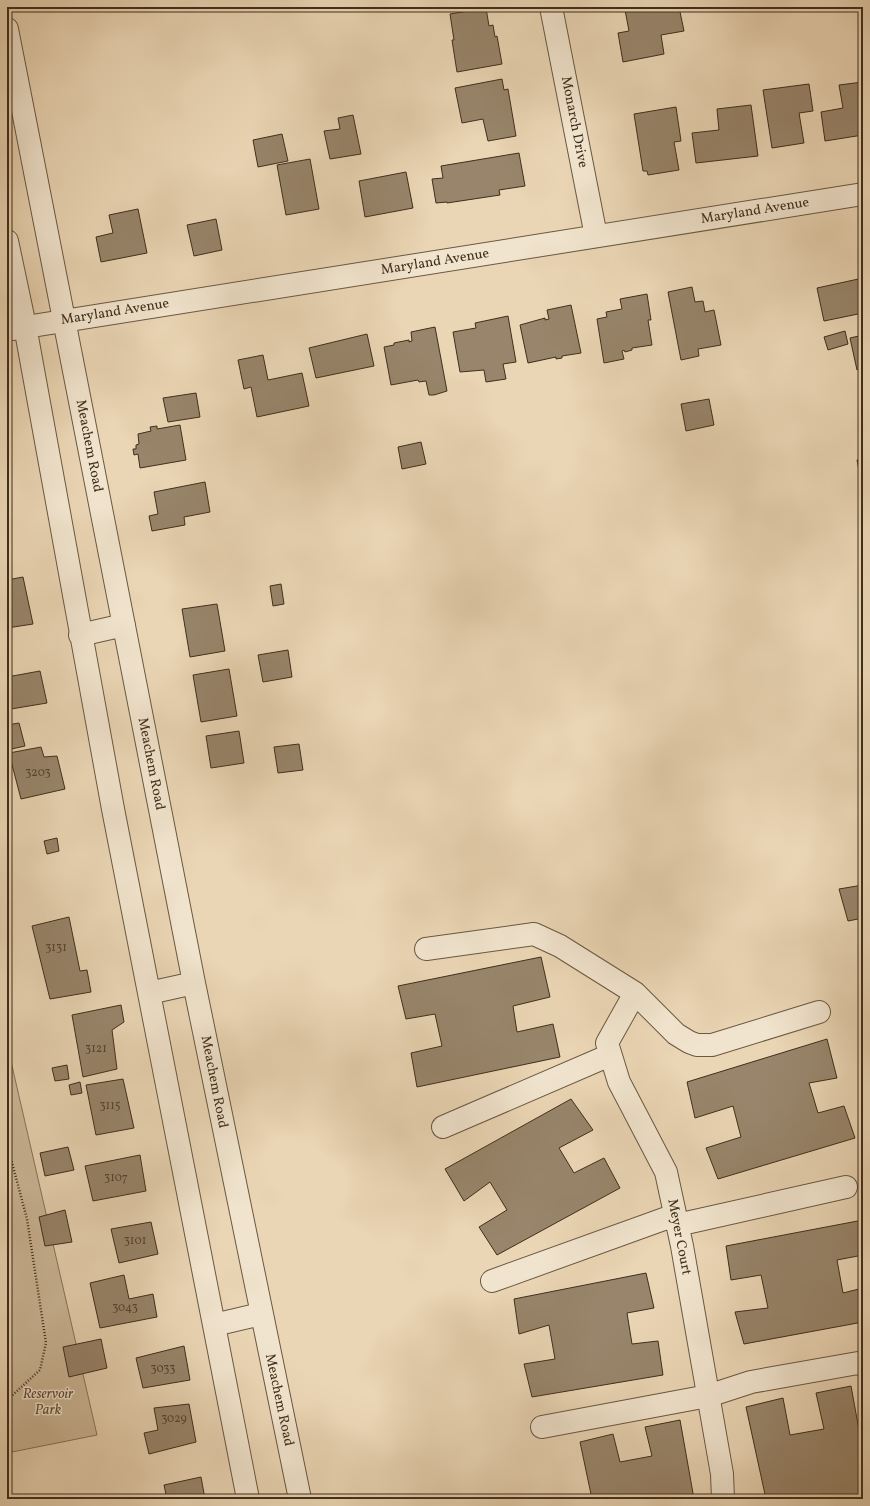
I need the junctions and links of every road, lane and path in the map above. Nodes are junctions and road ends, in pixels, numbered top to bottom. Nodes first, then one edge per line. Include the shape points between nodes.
1 (551, 7) edge
2 (7, 29) edge
3 (863, 194) edge
4 (596, 236) junction
5 (7, 241) edge
6 (65, 320) junction
7 (16, 328) edge
8 (124, 625) junction
9 (80, 635) junction
10 (426, 949) dead end
11 (194, 983) junction
12 (149, 993) junction
13 (635, 993) junction
14 (819, 1012) dead end
15 (610, 1055) junction
16 (443, 1127) dead end
17 (7, 1144) edge
18 (846, 1187) dead end
19 (676, 1220) junction
20 (492, 1281) dead end
21 (261, 1314) junction
22 (214, 1325) junction
23 (863, 1364) edge
24 (708, 1396) junction
25 (7, 1400) edge
26 (542, 1427) dead end
27 (248, 1499) edge
28 (300, 1499) edge
29 (723, 1499) edge

1 - 4 street, Monarch Drive
2 - 6 street, Meachem Road
3 - 4 street, Maryland Avenue
4 - 6 street, Maryland Avenue
5 - 7 street
6 - 7 street, Maryland Avenue
6 - 8 street, Meachem Road
7 - 9 street
8 - 9 street
8 - 11 street, Meachem Road
9 - 12 street
10 - 13 street via 534,934 560,946
11 - 12 street
11 - 21 street, Meachem Road
12 - 22 street
13 - 14 street via 676,1034 697,1045 712,1045
13 - 15 street, Meyer Court via 607,1043
15 - 16 street
15 - 19 street, Meyer Court via 619,1082 666,1172
17 - 25 path via 27,1219 46,1343 40,1370
18 - 19 street
19 - 20 street
19 - 24 street, Meyer Court
21 - 22 street
21 - 28 street, Meachem Road
22 - 27 street
23 - 24 street via 751,1382
24 - 26 street
24 - 29 street, Meyer Court via 722,1474

